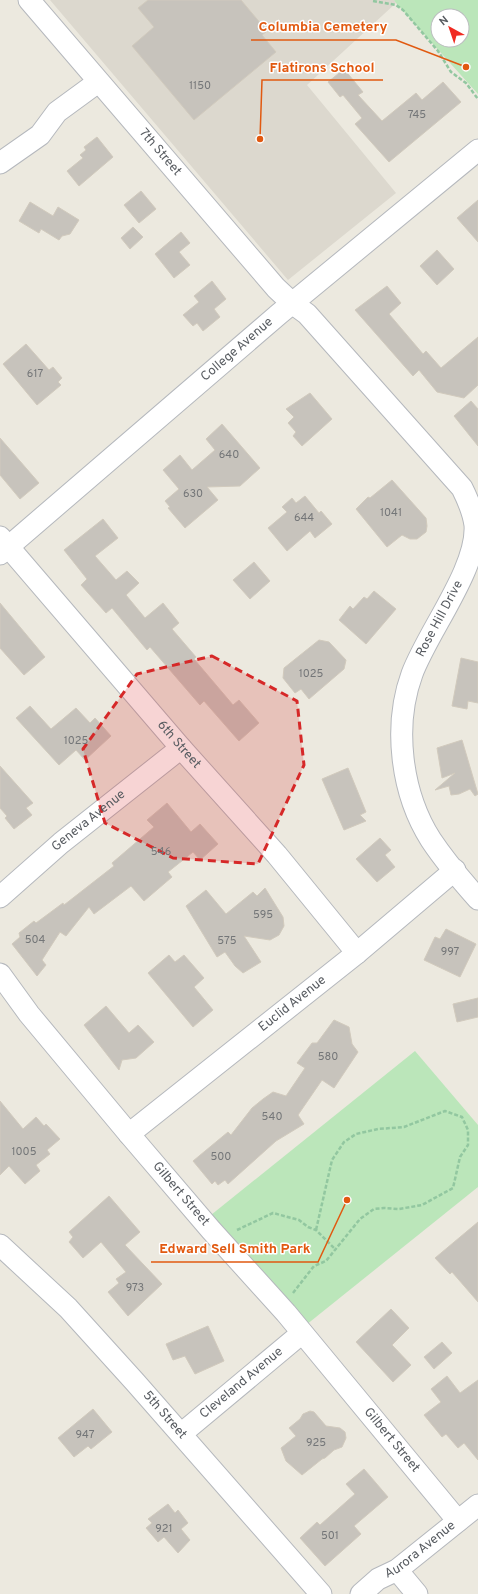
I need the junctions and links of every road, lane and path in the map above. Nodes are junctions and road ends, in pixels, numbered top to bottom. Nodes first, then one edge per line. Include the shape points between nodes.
1 (29, 0) edge
2 (373, 1) dead end
3 (98, 82) junction
4 (478, 99) edge
5 (478, 150) edge
6 (0, 163) edge
7 (292, 303) junction
8 (3, 546) edge
9 (181, 748) junction
10 (455, 870) junction
11 (0, 897) edge
12 (478, 899) edge
13 (357, 953) junction
14 (0, 974) edge
15 (129, 1134) junction
16 (316, 1230) junction
17 (235, 1231) dead end
18 (0, 1245) edge
19 (336, 1250) junction
20 (279, 1306) junction
21 (302, 1333) junction
22 (181, 1434) junction
23 (478, 1505) edge
24 (458, 1521) junction
25 (397, 1570) junction
26 (321, 1594) edge
27 (361, 1594) edge
28 (417, 1594) edge

1 - 3 street, 7th Street
2 - 4 path via 396,5 403,10 438,51 451,72 466,83
3 - 6 street via 57,112 40,135
3 - 7 street, 7th Street
5 - 7 street, College Avenue
7 - 8 street, College Avenue
7 - 10 street, Rose Hill Drive via 308,314 462,488 471,506 475,526 474,547 469,567 425,645 412,674 404,705 402,742 407,782 417,812 431,840
8 - 9 street, 6th Street
9 - 11 street, Geneva Avenue via 61,843
9 - 13 street, 6th Street via 277,855
10 - 12 street
10 - 13 street, Euclid Avenue
13 - 15 street, Euclid Avenue
14 - 15 street, Gilbert Street via 29,1014
15 - 20 street, Gilbert Street
16 - 17 path via 299,1220 273,1213
16 - 19 path
16 - 19 path via 332,1160 344,1142 356,1134 404,1127 445,1111 462,1117 468,1130 468,1145 460,1157 453,1188 422,1205 400,1209 374,1209 360,1219
18 - 22 street, 5th Street via 68,1308
19 - 20 path via 326,1261 314,1266
20 - 21 street, Gilbert Street
21 - 22 street, Cleveland Avenue
21 - 24 street, Gilbert Street
22 - 26 street, 5th Street
23 - 24 street, Aurora Avenue
24 - 25 street, Aurora Avenue
25 - 27 street, Aurora Avenue via 378,1579
25 - 28 street

